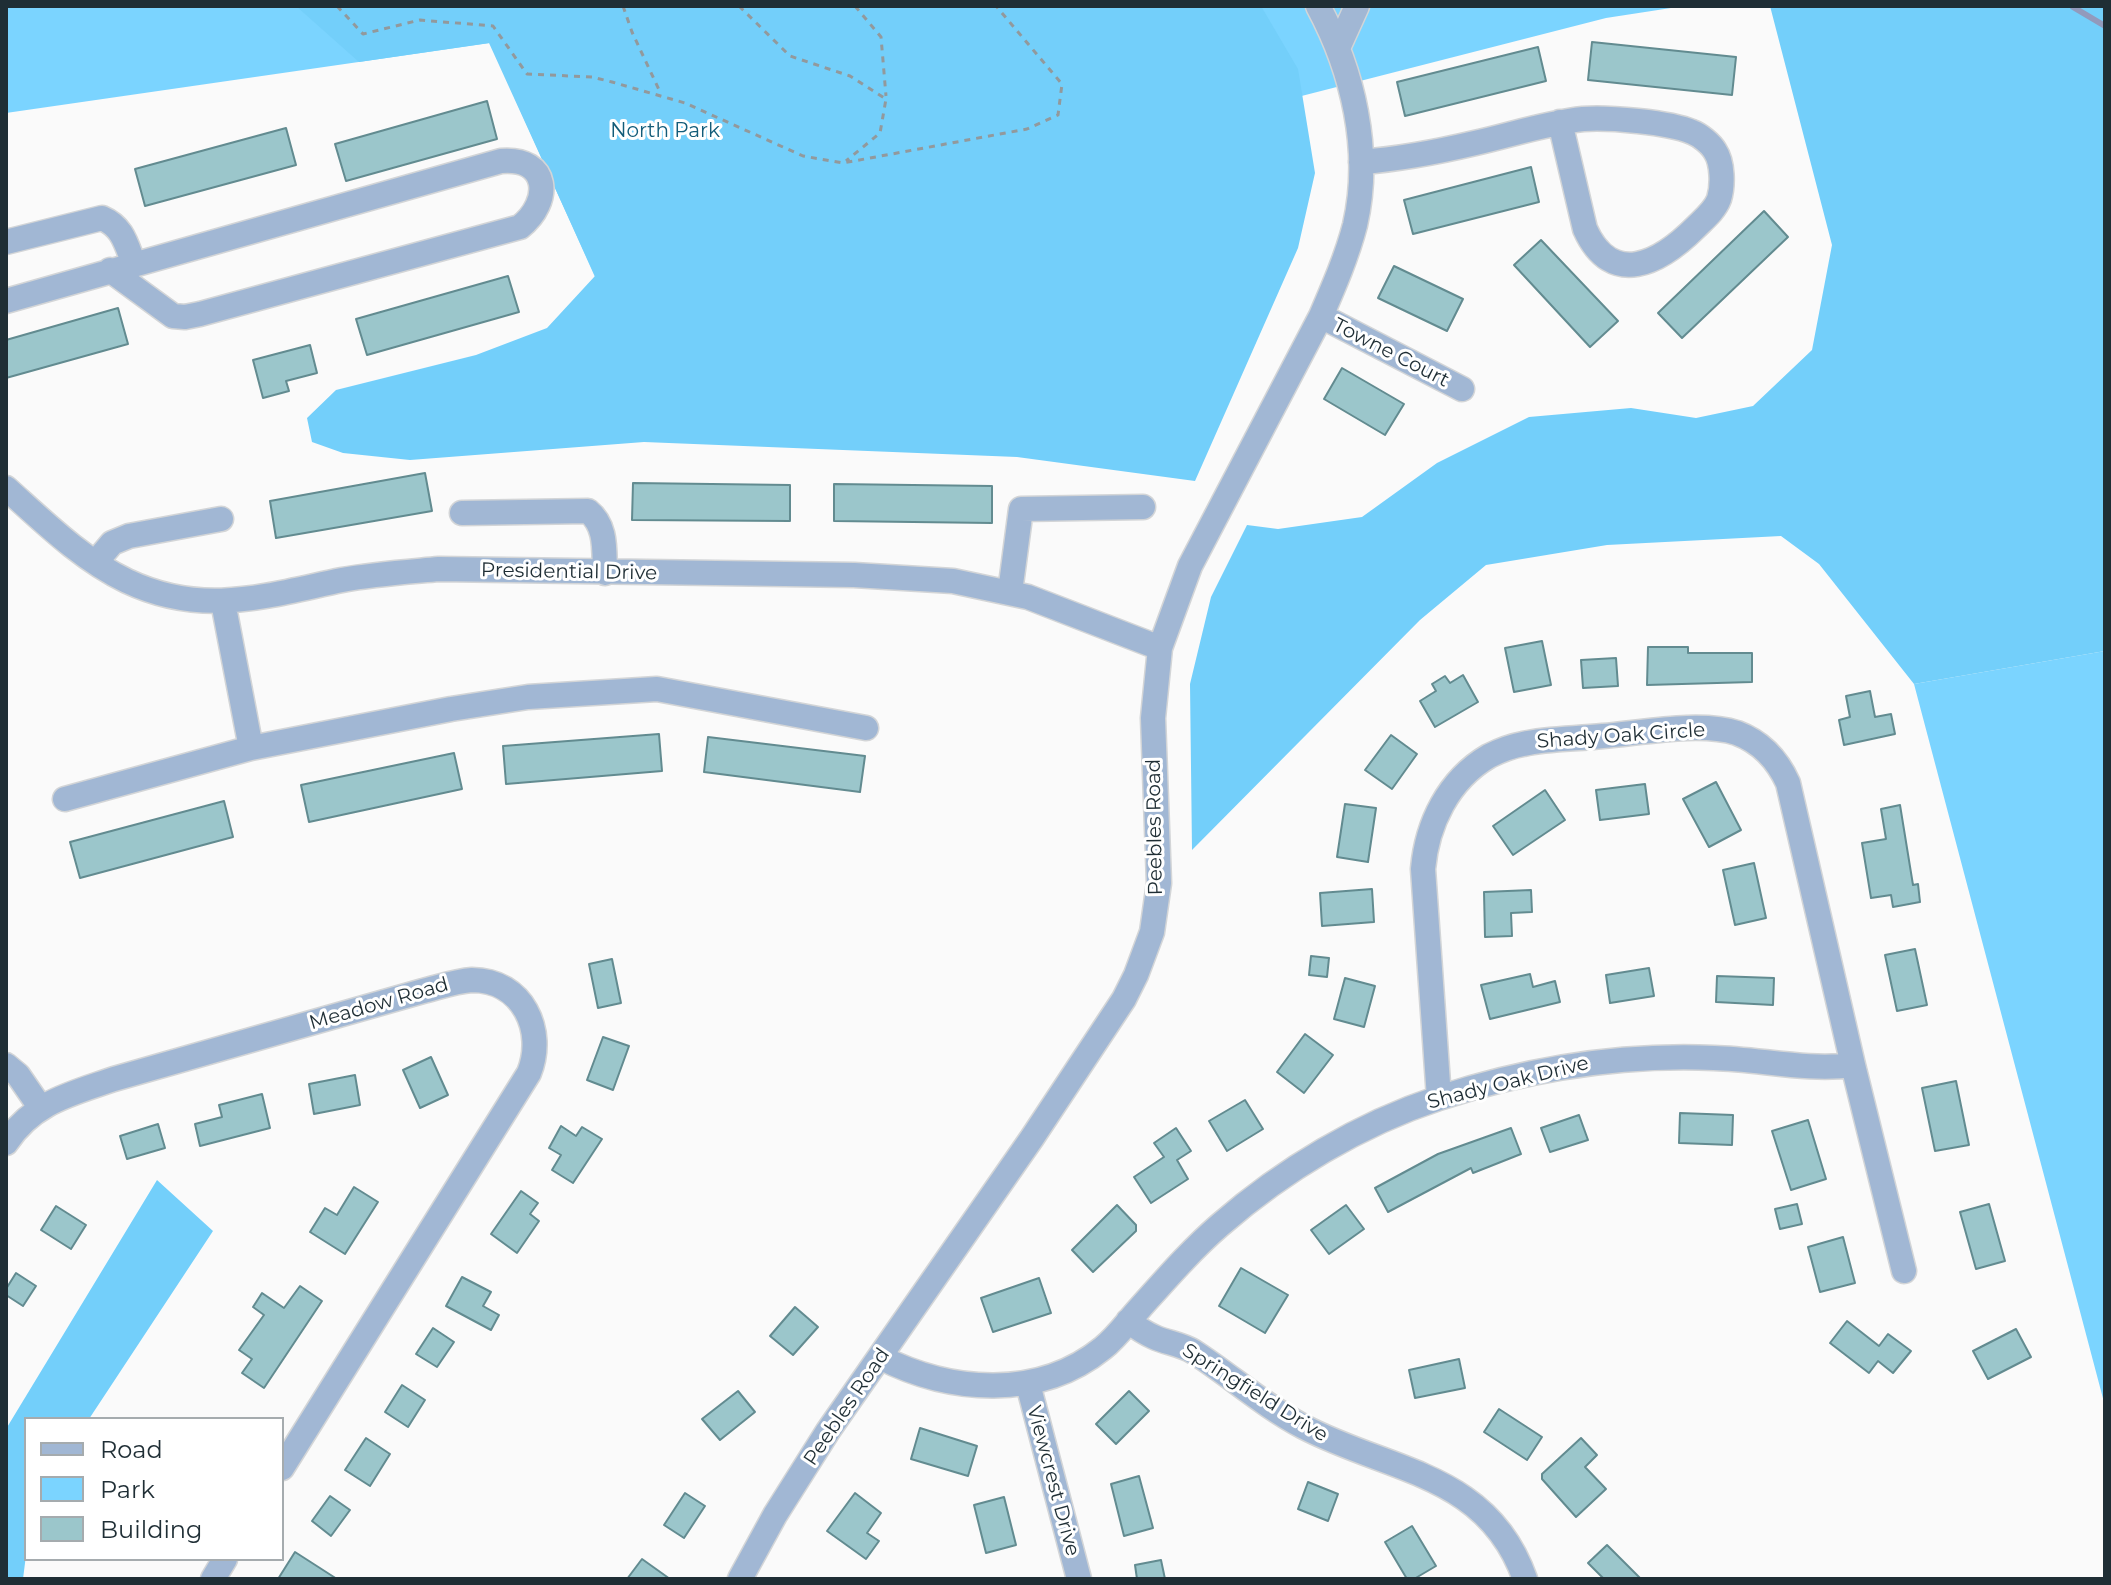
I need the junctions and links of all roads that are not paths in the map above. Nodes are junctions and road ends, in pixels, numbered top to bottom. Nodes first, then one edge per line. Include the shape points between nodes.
1 (1318, 6) edge
2 (1357, 6) edge
3 (1338, 48) junction
4 (1560, 122) junction
5 (1361, 162) junction
6 (6, 242) edge
7 (122, 267) junction
8 (6, 301) edge
9 (1321, 316) junction
10 (1462, 389) dead end
11 (6, 488) edge
12 (1143, 507) dead end
13 (462, 513) dead end
14 (221, 519) dead end
15 (96, 562) junction
16 (605, 573) junction
17 (1010, 592) junction
18 (223, 602) junction
19 (1160, 648) junction
20 (866, 728) dead end
21 (251, 748) junction
22 (65, 799) dead end
23 (1853, 1065) junction
24 (10, 1074) edge
25 (1439, 1098) junction
26 (40, 1107) junction
27 (6, 1143) edge
28 (1904, 1271) dead end
29 (1128, 1321) junction
30 (880, 1357) junction
31 (1028, 1384) junction
32 (284, 1465) edge
33 (224, 1561) edge
34 (213, 1579) edge
35 (740, 1579) edge
36 (1079, 1579) edge
37 (1525, 1579) edge

1 - 3 street, Peebles Road
2 - 3 street
3 - 5 street, Peebles Road via 1356,113
4 - 4 street via 1623,121 1693,132 1715,151 1719,201 1661,257 1629,265 1613,262 1591,244 1585,229
4 - 5 street via 1428,154
5 - 9 street, Peebles Road via 1355,224
6 - 7 street via 102,218 121,231
7 - 7 street via 173,316 185,317 520,227 539,206 542,186 524,162 501,161
7 - 8 street
9 - 10 street, Towne Court
9 - 19 street, Peebles Road via 1190,566
11 - 15 street, Presidential Drive
12 - 17 street via 1021,509
13 - 16 street via 588,511 598,519
14 - 15 street via 129,536 112,543
15 - 18 street, Presidential Drive via 143,588
16 - 17 street, Presidential Drive via 894,576
16 - 18 street, Presidential Drive via 439,569
17 - 19 street, Presidential Drive
18 - 21 street
19 - 30 street, Peebles Road via 1153,718 1159,883 1145,953 1115,1011 1032,1138
20 - 21 street via 657,689 513,699
21 - 22 street
23 - 25 street, Shady Oak Drive via 1629,1058 1536,1072
23 - 25 street, Shady Oak Circle via 1782,771 1764,748 1736,733 1680,730 1522,744 1488,757 1446,798 1430,830 1423,869
23 - 28 street, Shady Oak Circle
24 - 26 street
25 - 29 street, Shady Oak Drive via 1379,1121 1264,1191 1184,1259
26 - 27 street, Meadow Road
26 - 32 street, Meadow Road via 114,1079 461,981 499,986 527,1010 536,1035 529,1073
29 - 31 street, Shady Oak Drive via 1083,1361
29 - 37 street, Springfield Drive via 1190,1349 1300,1425 1458,1493 1507,1539
30 - 31 street, Shady Oak Drive via 953,1382
30 - 35 street, Peebles Road via 775,1515
31 - 36 street, Viewcrest Drive
33 - 34 street

